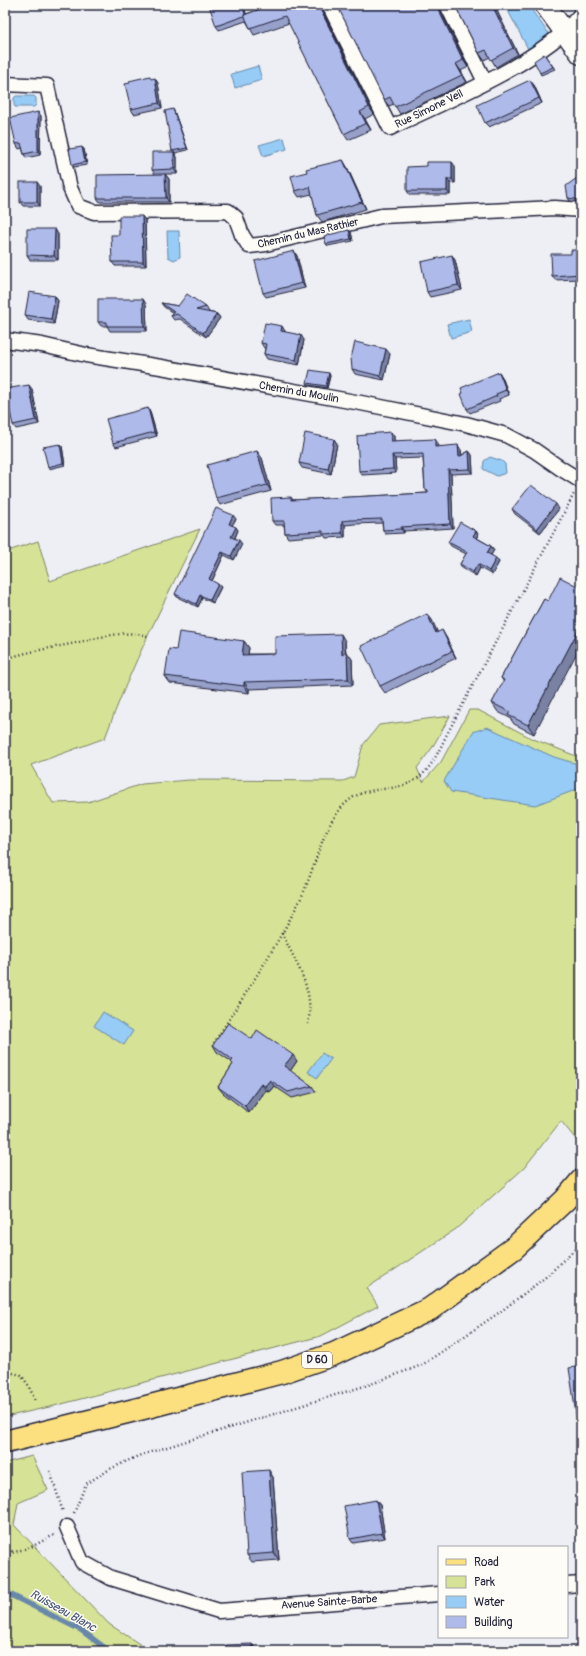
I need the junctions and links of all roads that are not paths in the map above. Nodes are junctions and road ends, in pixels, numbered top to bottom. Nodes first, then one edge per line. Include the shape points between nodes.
1 (329, 5) edge
2 (447, 5) edge
3 (545, 5) edge
4 (581, 14) edge
5 (564, 32) junction
6 (581, 54) edge
7 (486, 82) junction
8 (5, 84) edge
9 (581, 210) edge
10 (5, 340) edge
11 (581, 481) edge
12 (581, 1181) edge
13 (5, 1442) edge
14 (67, 1527) road end
15 (581, 1584) edge
16 (568, 1585) edge
17 (438, 1594) edge

1 - 7 street, Rue Simone Veil via 390,128
2 - 7 street
3 - 5 main road
4 - 5 street, Rue Simone Veil
5 - 6 main road
5 - 7 street, Rue Simone Veil via 528,58
8 - 9 street, Chemin du Mas Rathier via 47,86 70,188 78,206 94,212 228,211 236,218 249,246 381,216 555,208
10 - 11 street, Chemin du Moulin via 466,424 506,435
12 - 13 main road, D 60 via 565,1200 514,1248 430,1309 334,1354 282,1372
14 - 17 street, Avenue Sainte-Barbe via 82,1562 111,1578 219,1611
15 - 16 street

